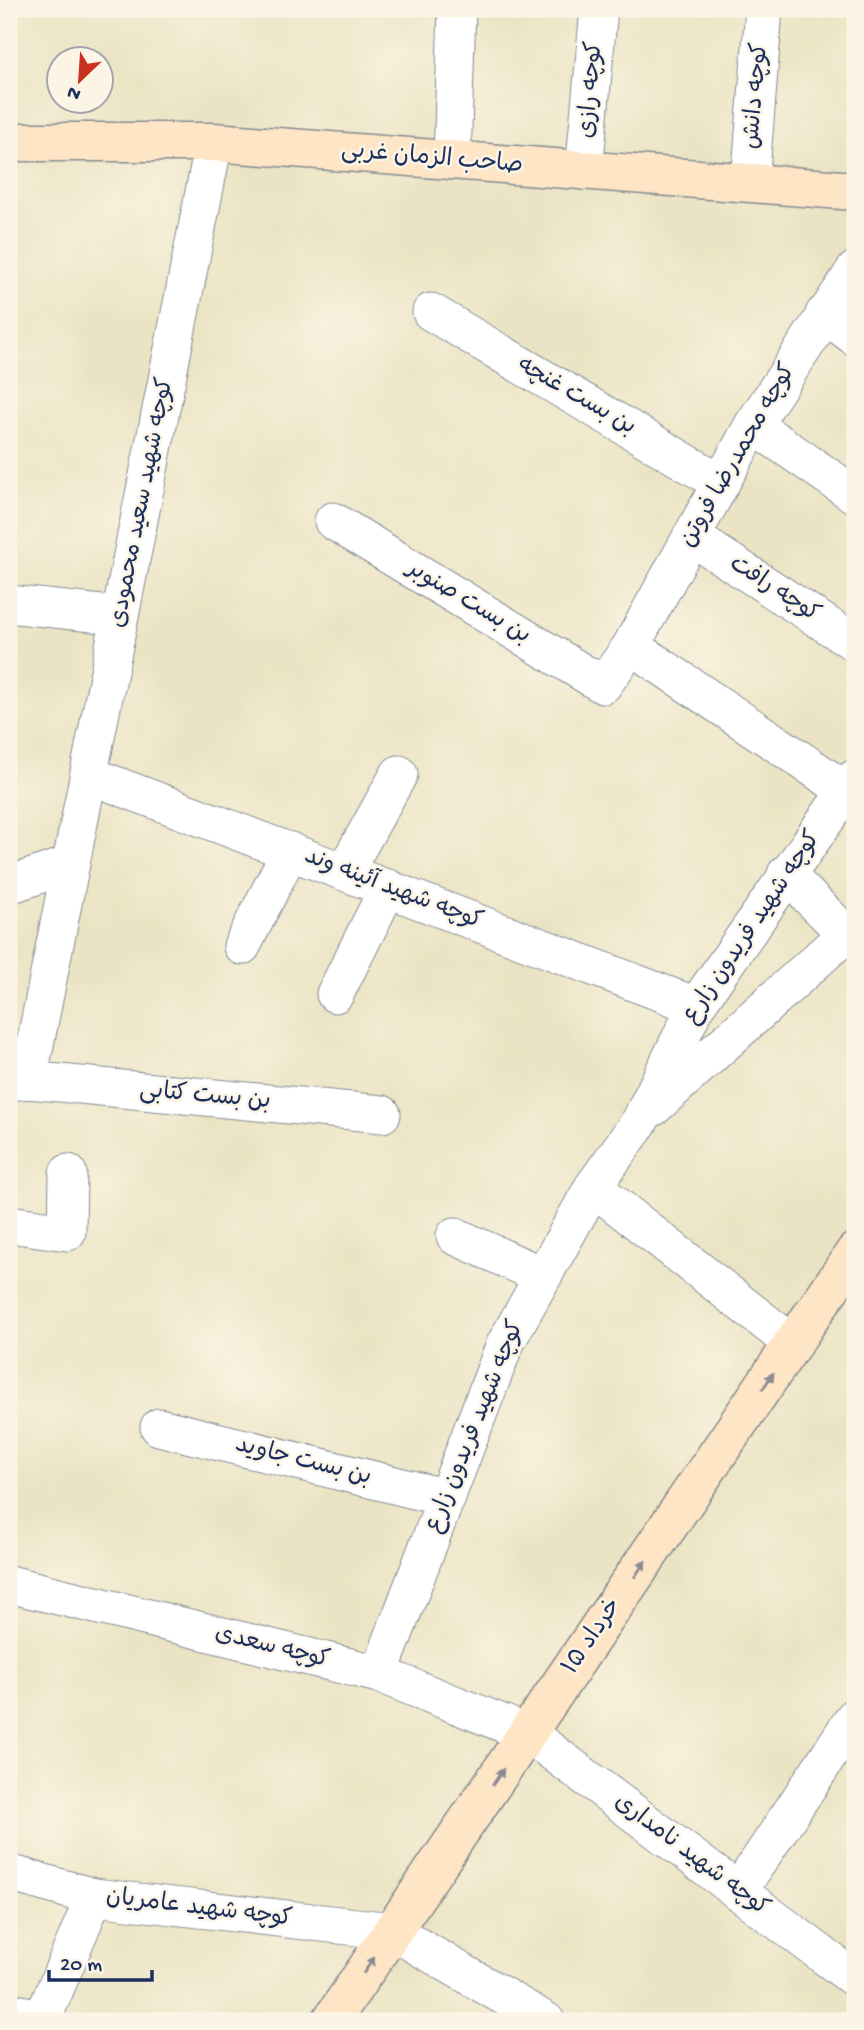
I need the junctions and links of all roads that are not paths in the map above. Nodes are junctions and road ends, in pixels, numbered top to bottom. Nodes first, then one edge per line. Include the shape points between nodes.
1 (457, 9) edge
2 (599, 9) edge
3 (764, 9) edge
4 (9, 142) edge
5 (214, 142) junction
6 (452, 160) junction
7 (584, 171) junction
8 (750, 183) junction
9 (855, 191) edge
10 (855, 270) edge
11 (431, 312) dead end
12 (824, 314) junction
13 (855, 337) edge
14 (753, 425) junction
15 (721, 483) junction
16 (855, 495) edge
17 (333, 521) dead end
18 (692, 537) junction
19 (9, 604) edge
20 (120, 616) junction
21 (855, 643) edge
22 (631, 646) junction
23 (603, 685) joint
24 (399, 774) dead end
25 (89, 775) junction
26 (851, 785) edge
27 (290, 850) junction
28 (71, 864) junction
29 (345, 871) junction
30 (786, 874) junction
31 (9, 885) edge
32 (388, 888) junction
33 (850, 938) edge
34 (242, 946) dead end
35 (335, 994) dead end
36 (696, 1006) junction
37 (19, 1081) edge
38 (382, 1114) dead end
39 (640, 1121) junction
40 (68, 1173) dead end
41 (593, 1187) junction
42 (9, 1224) edge
43 (455, 1236) dead end
44 (855, 1252) edge
45 (543, 1276) junction
46 (793, 1344) junction
47 (159, 1427) dead end
48 (446, 1498) junction
49 (9, 1584) edge
50 (379, 1674) junction
51 (855, 1716) edge
52 (527, 1733) junction
53 (9, 1873) edge
54 (738, 1892) junction
55 (94, 1897) junction
56 (392, 1931) junction
57 (855, 1979) edge
58 (9, 2012) edge
59 (331, 2021) edge
60 (546, 2021) edge

1 - 6 street
2 - 7 street, کوچه رازی
3 - 8 street, کوچه دانش
4 - 5 main road, صاحب الزمان غربی
5 - 6 main road, صاحب الزمان غربی
5 - 20 street, کوچه شهید سعید محمودی
6 - 7 main road, صاحب الزمان غربی
7 - 8 main road, صاحب الزمان غربی
8 - 9 main road, صاحب الزمان غربی
10 - 12 street, کوچه محمدرضا فروتن
11 - 15 street, بن بست غنچه
12 - 13 street
12 - 14 street, کوچه محمدرضا فروتن
14 - 15 street, کوچه محمدرضا فروتن
14 - 16 street
15 - 18 street, کوچه محمدرضا فروتن
17 - 23 street, بن بست صنوبر
18 - 21 street, کوچه رافت
18 - 22 street, کوچه محمدرضا فروتن
19 - 20 street
20 - 25 street, کوچه شهید سعید محمودی
22 - 23 street, کوچه محمدرضا فروتن
22 - 26 street
24 - 29 street
25 - 27 street, کوچه شهید آئینه وند
25 - 28 street, کوچه شهید سعید محمودی
26 - 30 street, کوچه شهید فریدون زارع
27 - 29 street, کوچه شهید آئینه وند
27 - 34 street
28 - 31 street
28 - 37 street, کوچه شهید سعید محمودی
29 - 32 street, کوچه شهید آئینه وند
30 - 33 street
30 - 36 street, کوچه شهید فریدون زارع
32 - 35 street
32 - 36 street, کوچه شهید آئینه وند
33 - 39 street, کوچه شهید فریدون زارع
36 - 39 street, کوچه شهید فریدون زارع
37 - 38 street, بن بست کتابی
39 - 41 street, کوچه شهید فریدون زارع
40 - 42 street via 67,1232
41 - 45 street, کوچه شهید فریدون زارع
41 - 46 street
43 - 45 street
44 - 46 main road, ۱۵ خرداد
45 - 48 street, کوچه شهید فریدون زارع via 505,1344
52 -> 46 main road, ۱۵ خرداد
47 - 48 street, بن بست جاوید
48 - 50 street, کوچه شهید فریدون زارع
49 - 50 street, کوچه سعدی
50 - 52 street, کوچه سعدی
51 - 54 street
52 - 54 street, کوچه شهید نامداری
56 -> 52 main road, ۱۵ خرداد
53 - 55 street, کوچه شهید عامریان
54 - 57 street, کوچه شهید نامداری
55 - 56 street, کوچه شهید عامریان
55 - 58 street via 43,2018
59 -> 56 main road, ۱۵ خرداد
56 - 60 street

